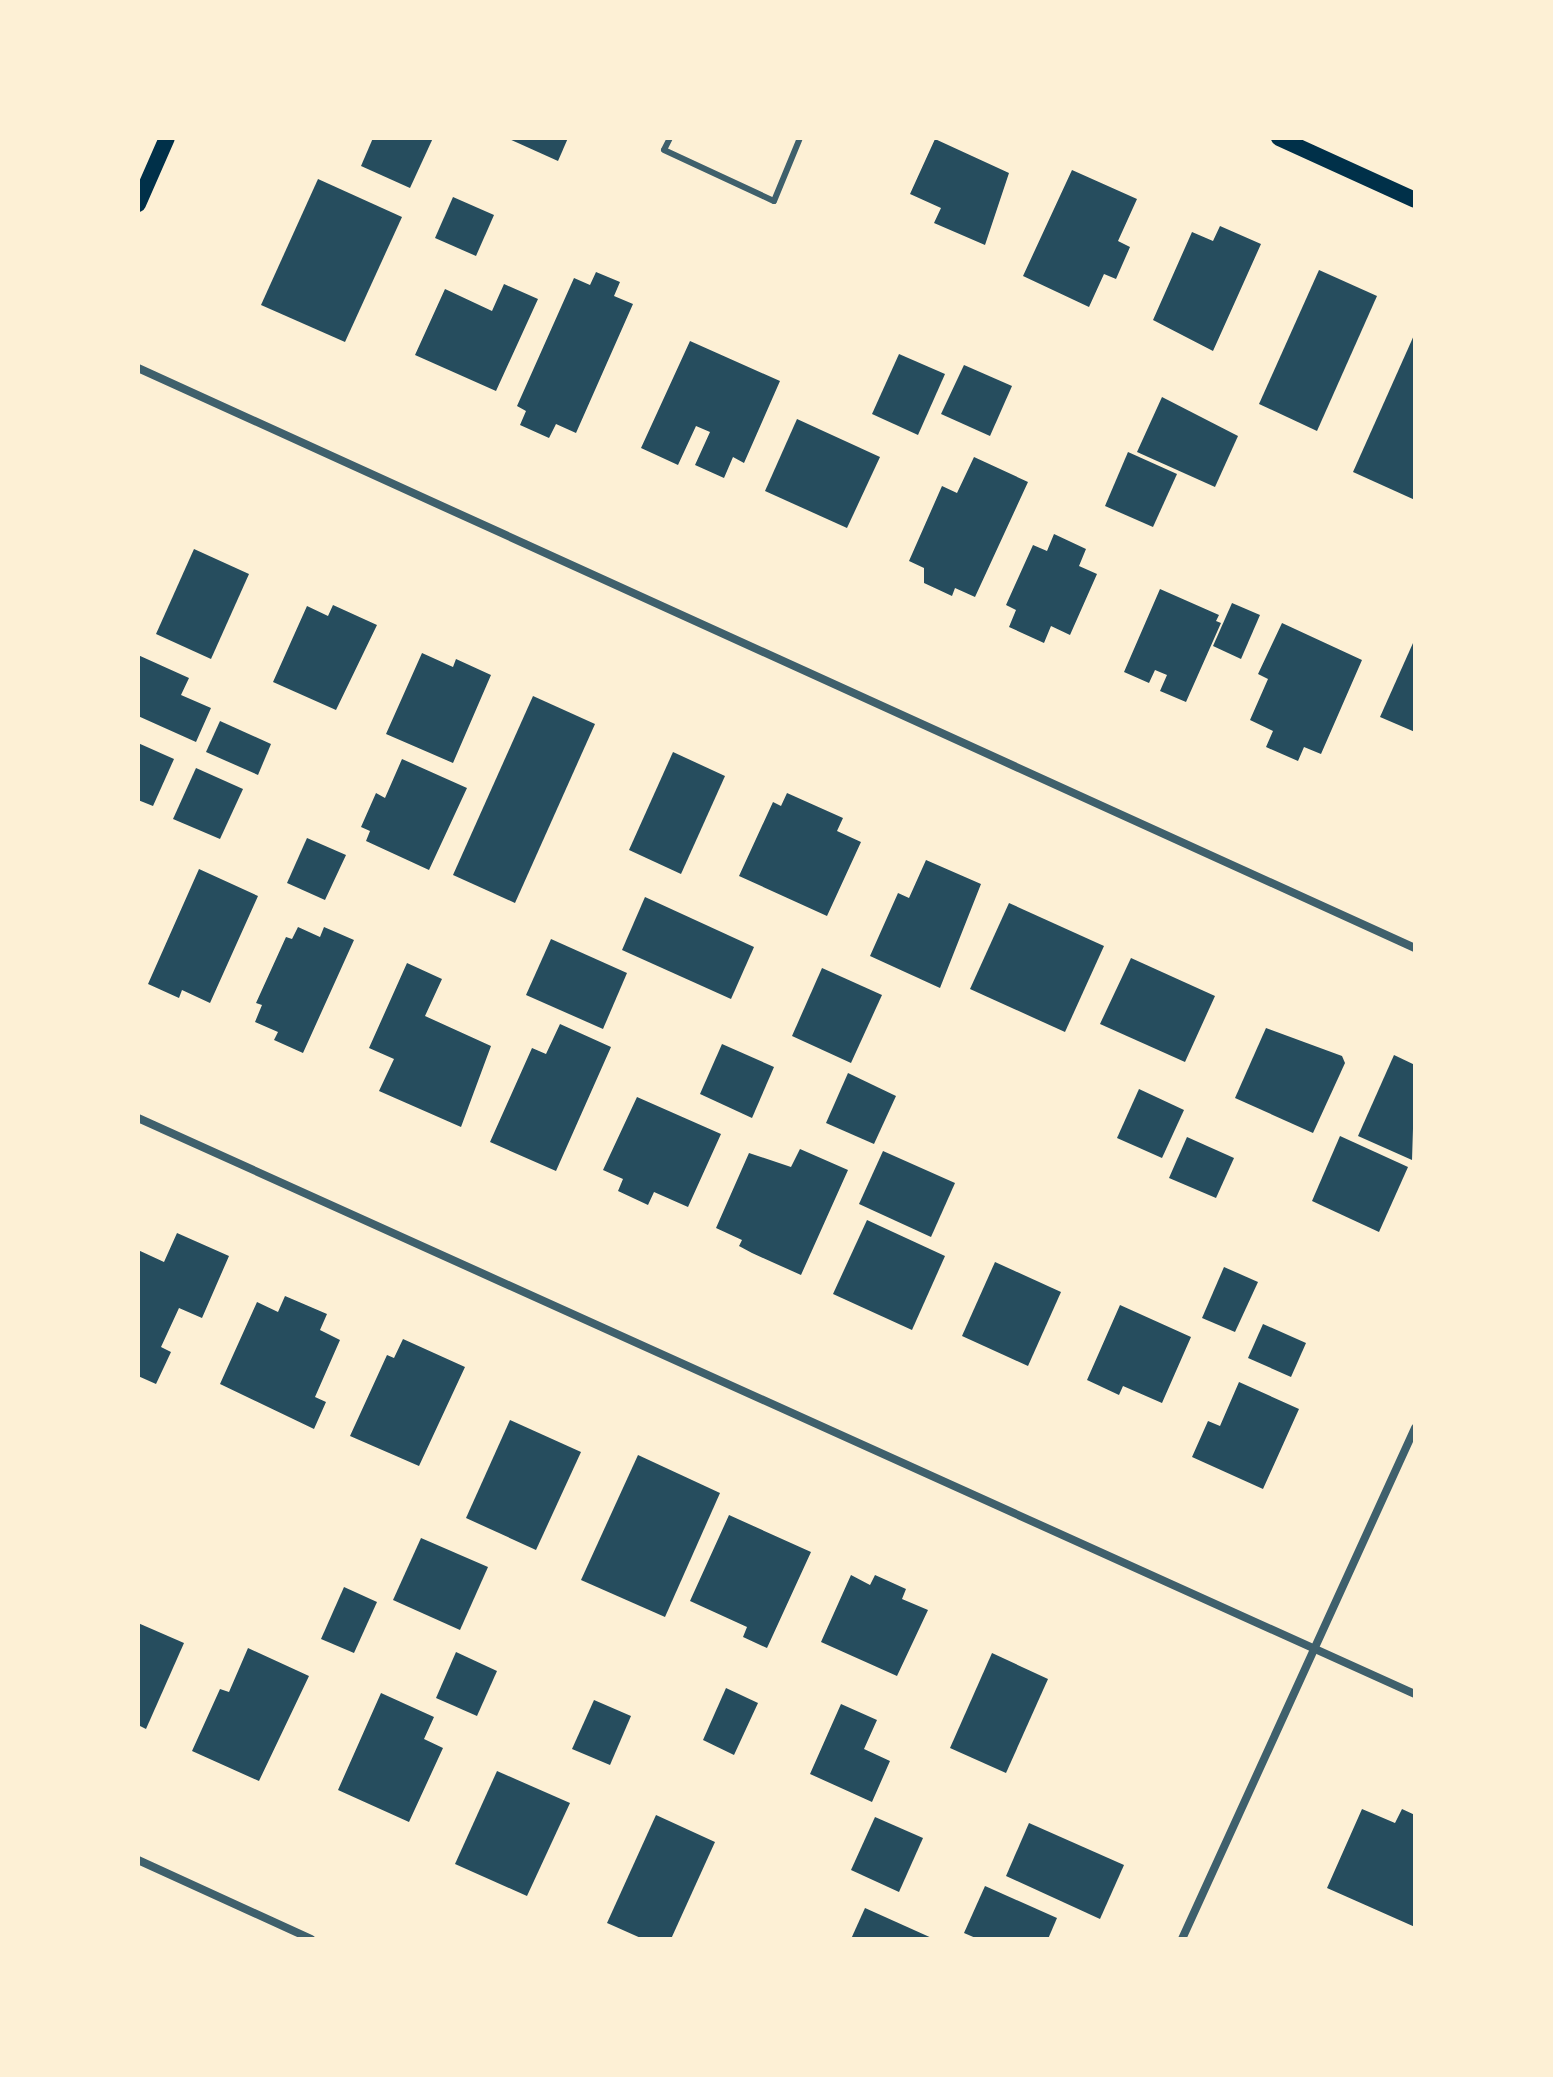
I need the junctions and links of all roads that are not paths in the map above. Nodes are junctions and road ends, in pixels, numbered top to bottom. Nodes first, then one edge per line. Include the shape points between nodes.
1 (167, 138) edge
2 (670, 138) edge
3 (800, 138) edge
4 (1279, 138) edge
5 (1415, 200) edge
6 (138, 204) edge
7 (138, 368) edge
8 (1415, 948) edge
9 (138, 1118) edge
10 (1415, 1428) edge
11 (1315, 1648) junction
12 (1415, 1694) edge
13 (138, 1860) edge
14 (311, 1939) edge
15 (1182, 1939) edge

1 - 6 main road
2 - 3 lane via 664,150 774,201
4 - 5 main road
7 - 8 street
9 - 11 street
10 - 11 street
11 - 12 street
11 - 15 street
13 - 14 street

